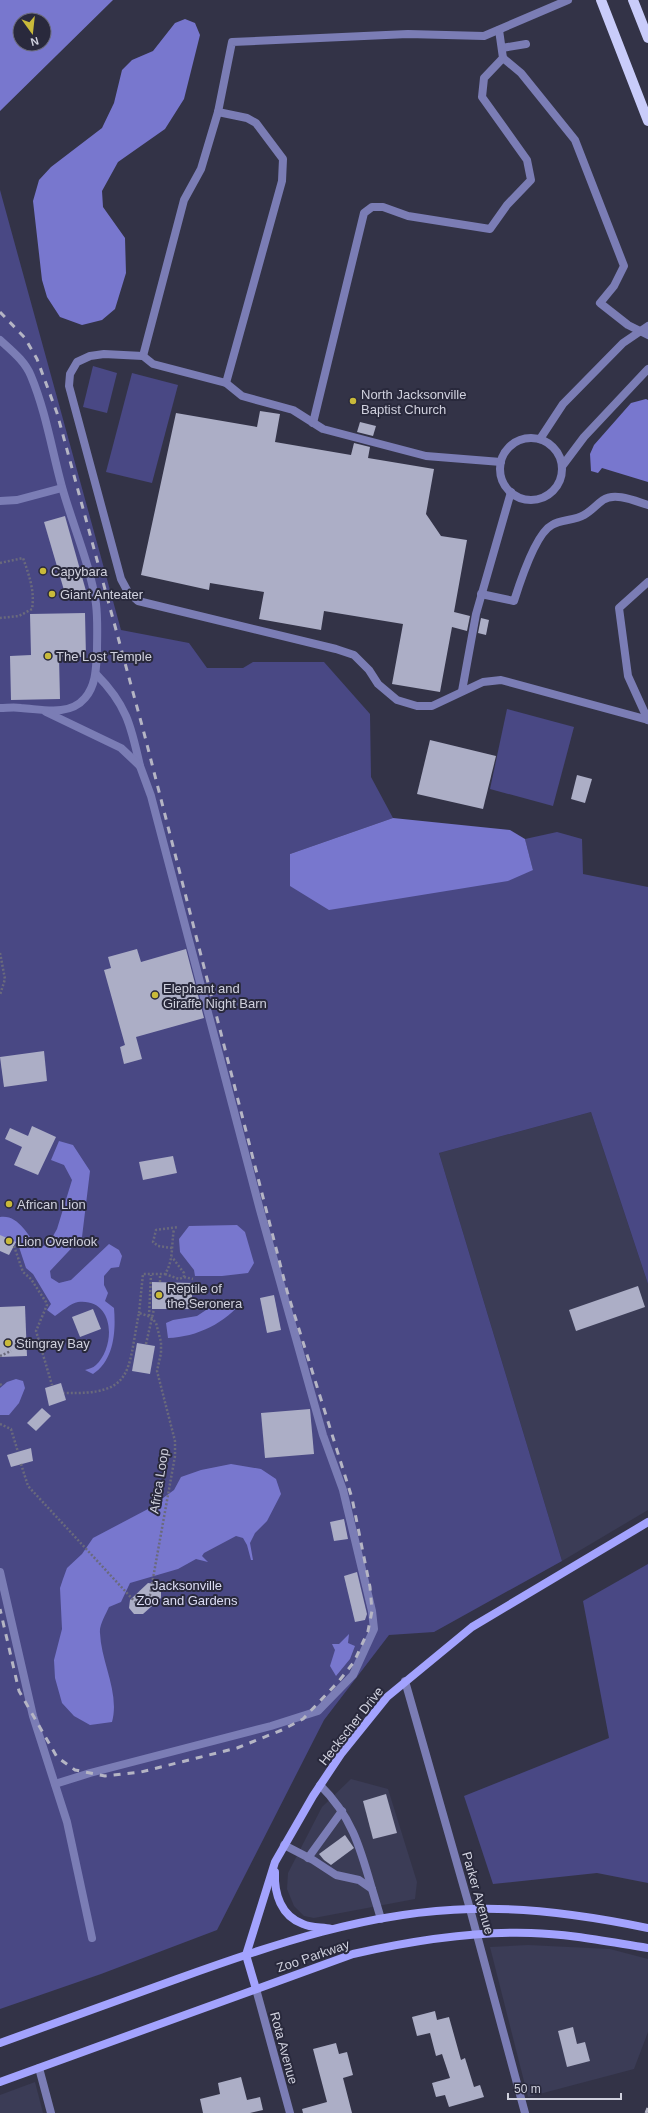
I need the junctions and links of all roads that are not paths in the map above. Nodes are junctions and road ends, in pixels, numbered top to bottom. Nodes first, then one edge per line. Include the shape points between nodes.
1 (568, 0) edge
2 (601, 0) edge
3 (633, 0) edge
4 (499, 30) junction
5 (648, 38) edge
6 (526, 44) dead end
7 (502, 48) junction
8 (503, 58) junction
9 (218, 112) junction
10 (648, 121) edge
11 (648, 326) edge
12 (644, 333) edge
13 (0, 340) edge
14 (143, 356) junction
15 (648, 369) edge
16 (226, 383) junction
17 (313, 422) junction
18 (540, 439) junction
19 (501, 462) junction
20 (563, 465) junction
21 (62, 488) junction
22 (511, 492) junction
23 (0, 501) edge
24 (648, 505) edge
25 (648, 582) edge
26 (481, 594) junction
27 (96, 674) junction
28 (462, 691) junction
29 (0, 708) edge
30 (46, 712) junction
31 (648, 720) edge
32 (140, 766) junction
33 (648, 1522) edge
34 (0, 1572) edge
35 (405, 1681) junction
36 (55, 1784) junction
37 (320, 1785) junction
38 (342, 1811) junction
39 (284, 1845) junction
40 (308, 1858) junction
41 (275, 1862) junction
42 (372, 1889) junction
43 (470, 1909) junction
44 (380, 1919) junction
45 (648, 1928) edge
46 (336, 1929) junction
47 (478, 1935) junction
48 (92, 1938) dead end
49 (648, 1948) edge
50 (246, 1954) junction
51 (256, 1989) junction
52 (0, 2043) edge
53 (39, 2068) junction
54 (0, 2082) edge
55 (51, 2113) edge
56 (290, 2113) edge
57 (525, 2113) edge

1 - 4 street
2 - 10 main road
3 - 5 main road
4 - 7 street
4 - 9 street via 484,36 408,34 232,42
6 - 7 street
7 - 8 street
8 - 12 street via 521,73 575,140 624,266 614,286 600,303 628,325
8 - 17 street via 484,78 482,97 527,160 531,180 507,205 490,229 408,216 383,207 372,207 364,213
9 - 14 street via 201,169 184,200
9 - 16 street via 247,118 256,123 283,159 282,181
11 - 12 street
12 - 18 street via 623,343 563,404
13 - 21 street via 18,355 31,375
14 - 16 street via 153,364
14 - 28 street via 90,356 78,362 70,374 69,386 121,579 128,592 138,602 354,655 378,684 397,700 418,706 432,706
15 - 20 street via 584,437
16 - 17 street via 242,396 293,410
17 - 19 street via 323,429 426,456
18 - 19 street via 525,438 516,442 508,449
18 - 20 street via 554,447
19 - 22 street via 501,478
20 - 22 street via 559,485 543,498 522,499
21 - 23 street via 17,500
21 - 27 street via 96,604
22 - 26 street
24 - 26 street via 612,497 605,499 585,515 554,523 538,538 514,601
25 - 31 street via 619,608 628,676
26 - 28 street
27 - 30 street via 84,700 67,708
27 - 32 street via 113,691 127,716
28 - 31 street via 483,682 500,680
29 - 30 street
30 - 32 street via 121,748
32 - 36 street via 151,796 260,1210 323,1435 343,1490 374,1629 353,1675 318,1711
33 - 35 main road, Heckscher Drive via 472,1627
34 - 36 street via 33,1716
35 - 37 main road, Heckscher Drive via 387,1697 341,1754
35 - 43 street, Parker Avenue
36 - 48 street via 67,1822
37 - 38 street
37 - 39 main road, Heckscher Drive
38 - 40 street
38 - 42 street via 360,1847
39 - 40 street
39 - 41 main road, Heckscher Drive
40 - 42 street via 336,1875 358,1880
41 - 46 main road via 275,1885 288,1916 304,1925
41 - 50 main road, Heckscher Drive
42 - 44 street
43 - 44 main road, Zoo Parkway
43 - 45 main road, Zoo Parkway via 568,1913
43 - 47 street, Parker Avenue
44 - 46 main road, Zoo Parkway
46 - 50 main road, Zoo Parkway
47 - 49 main road, Zoo Parkway via 563,1935
47 - 51 main road, Zoo Parkway via 399,1944 354,1954
47 - 57 street, Parker Avenue
50 - 51 main road
50 - 52 main road, Zoo Parkway
51 - 53 main road, Zoo Parkway
51 - 56 street, Rota Avenue
53 - 54 main road, Zoo Parkway
53 - 55 street

